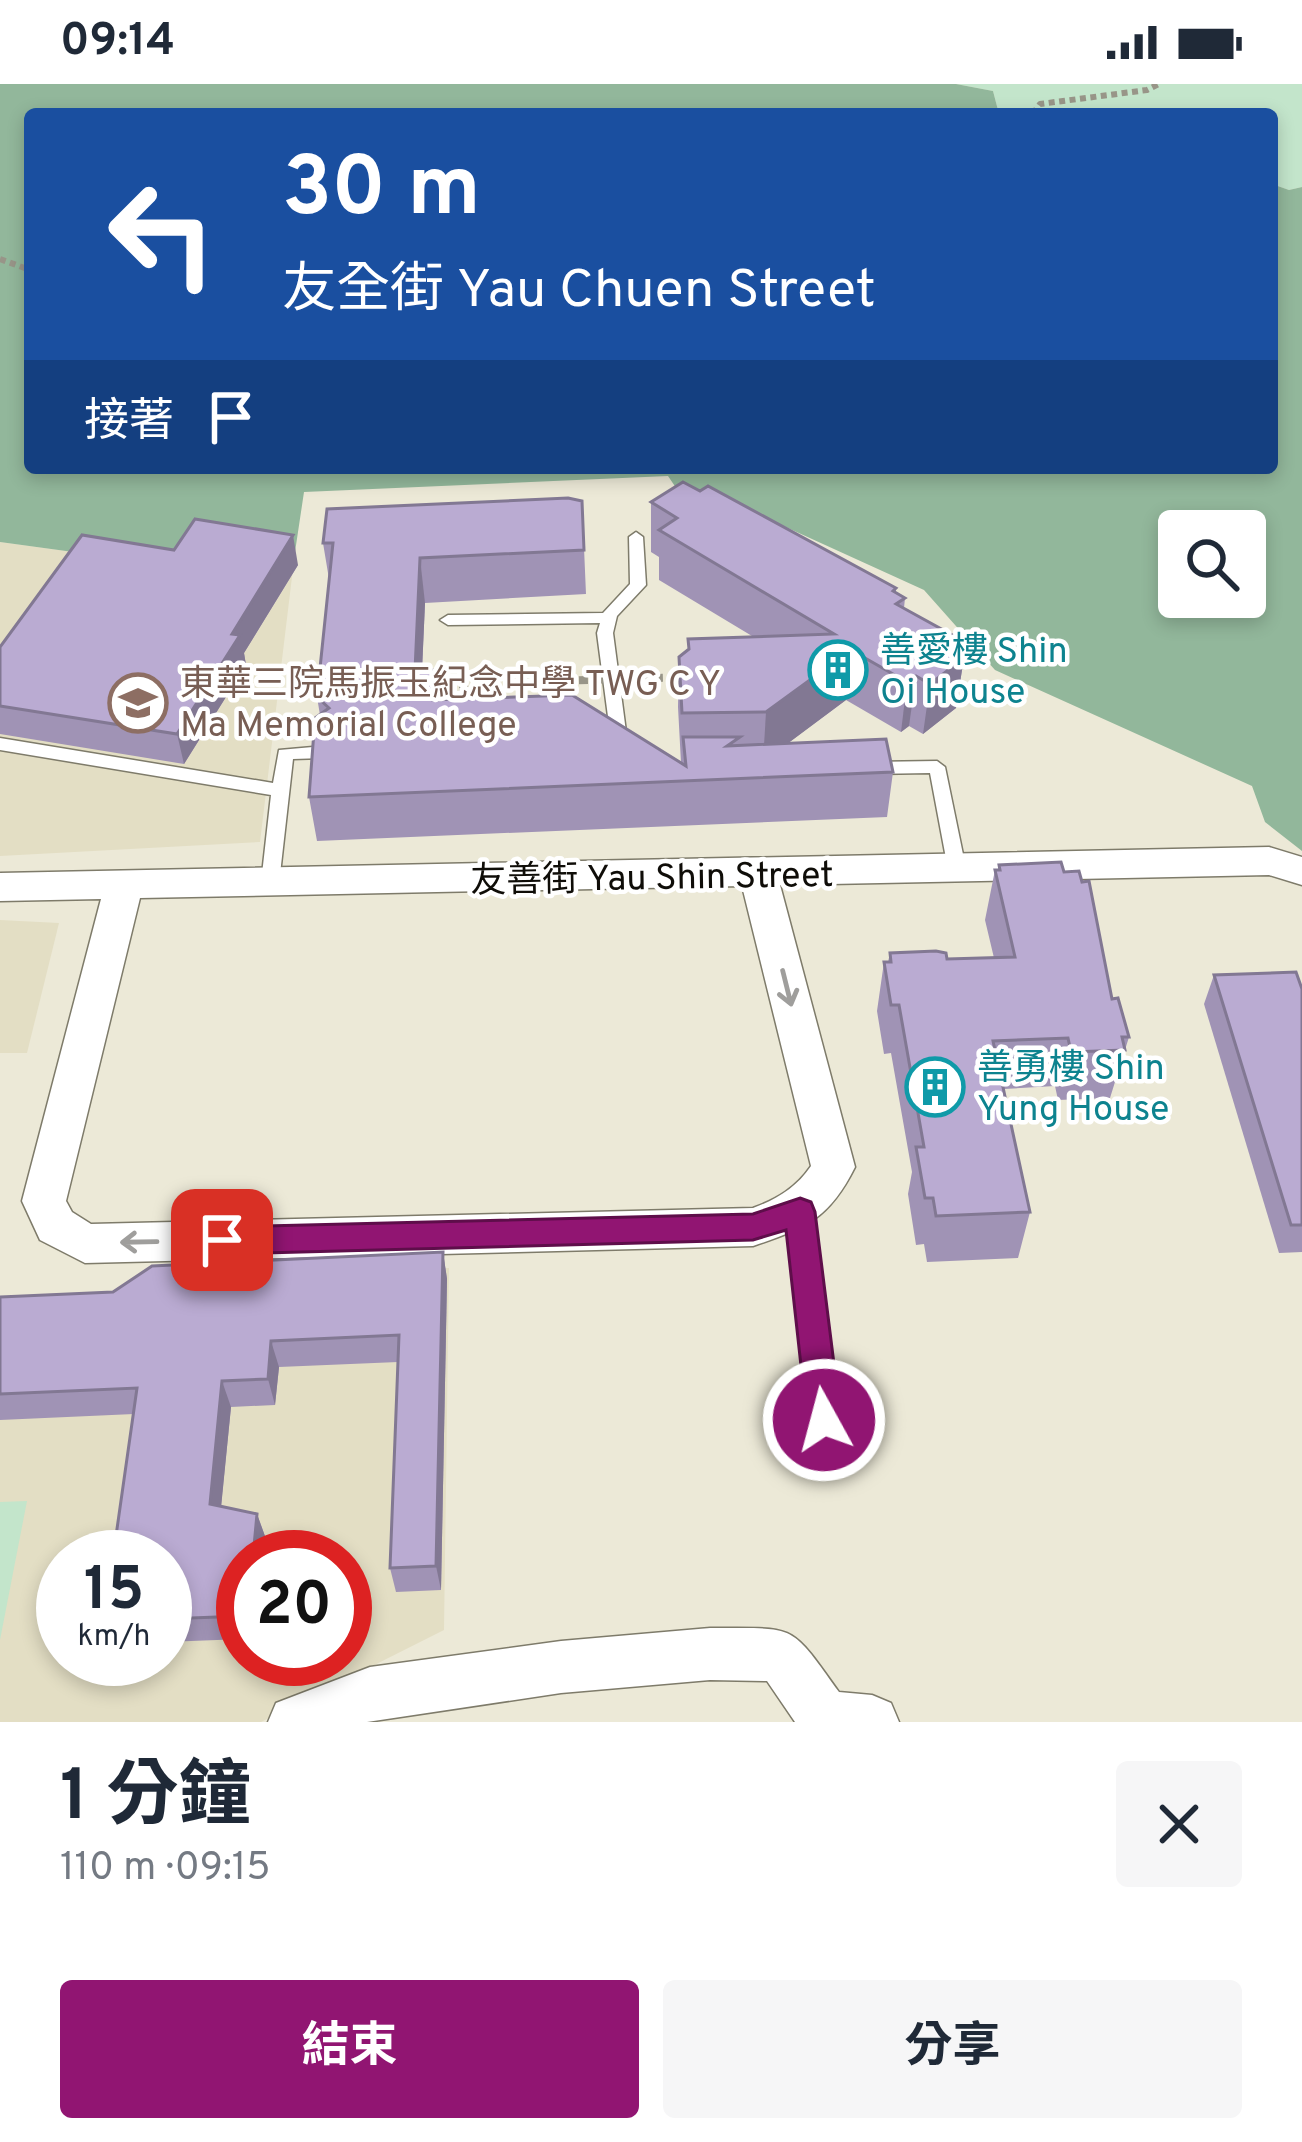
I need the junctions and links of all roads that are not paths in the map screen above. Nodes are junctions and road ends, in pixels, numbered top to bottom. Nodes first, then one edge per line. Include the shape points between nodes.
1 (636, 537) dead end
2 (609, 618) junction
3 (448, 620) dead end
4 (0, 744) edge
5 (324, 752) edge
6 (632, 764) edge
7 (842, 769) edge
8 (280, 790) junction
9 (957, 869) junction
10 (1302, 871) edge
11 (758, 874) junction
12 (270, 883) junction
13 (124, 886) junction
14 (0, 887) edge
15 (800, 1212) junction
16 (824, 1420) dead end
17 (840, 1720) edge
18 (295, 1722) edge

1 - 2 lane via 638,585
2 - 3 lane
2 - 6 lane via 620,747
4 - 8 lane
5 - 8 lane via 285,754
7 - 9 lane via 937,767
8 - 12 lane
9 - 10 street, 友善街 Yau Shin Street via 1269,861
9 - 11 street, 友善街 Yau Shin Street
11 - 12 street, 友善街 Yau Shin Street
11 -> 15 street via 833,1167
12 - 13 street, 友善街 Yau Shin Street
13 - 14 street, 友善街 Yau Shin Street
15 -> 13 street via 753,1227 85,1244 56,1226 44,1202
15 - 16 lane
17 - 18 street via 781,1655 710,1654 370,1694

